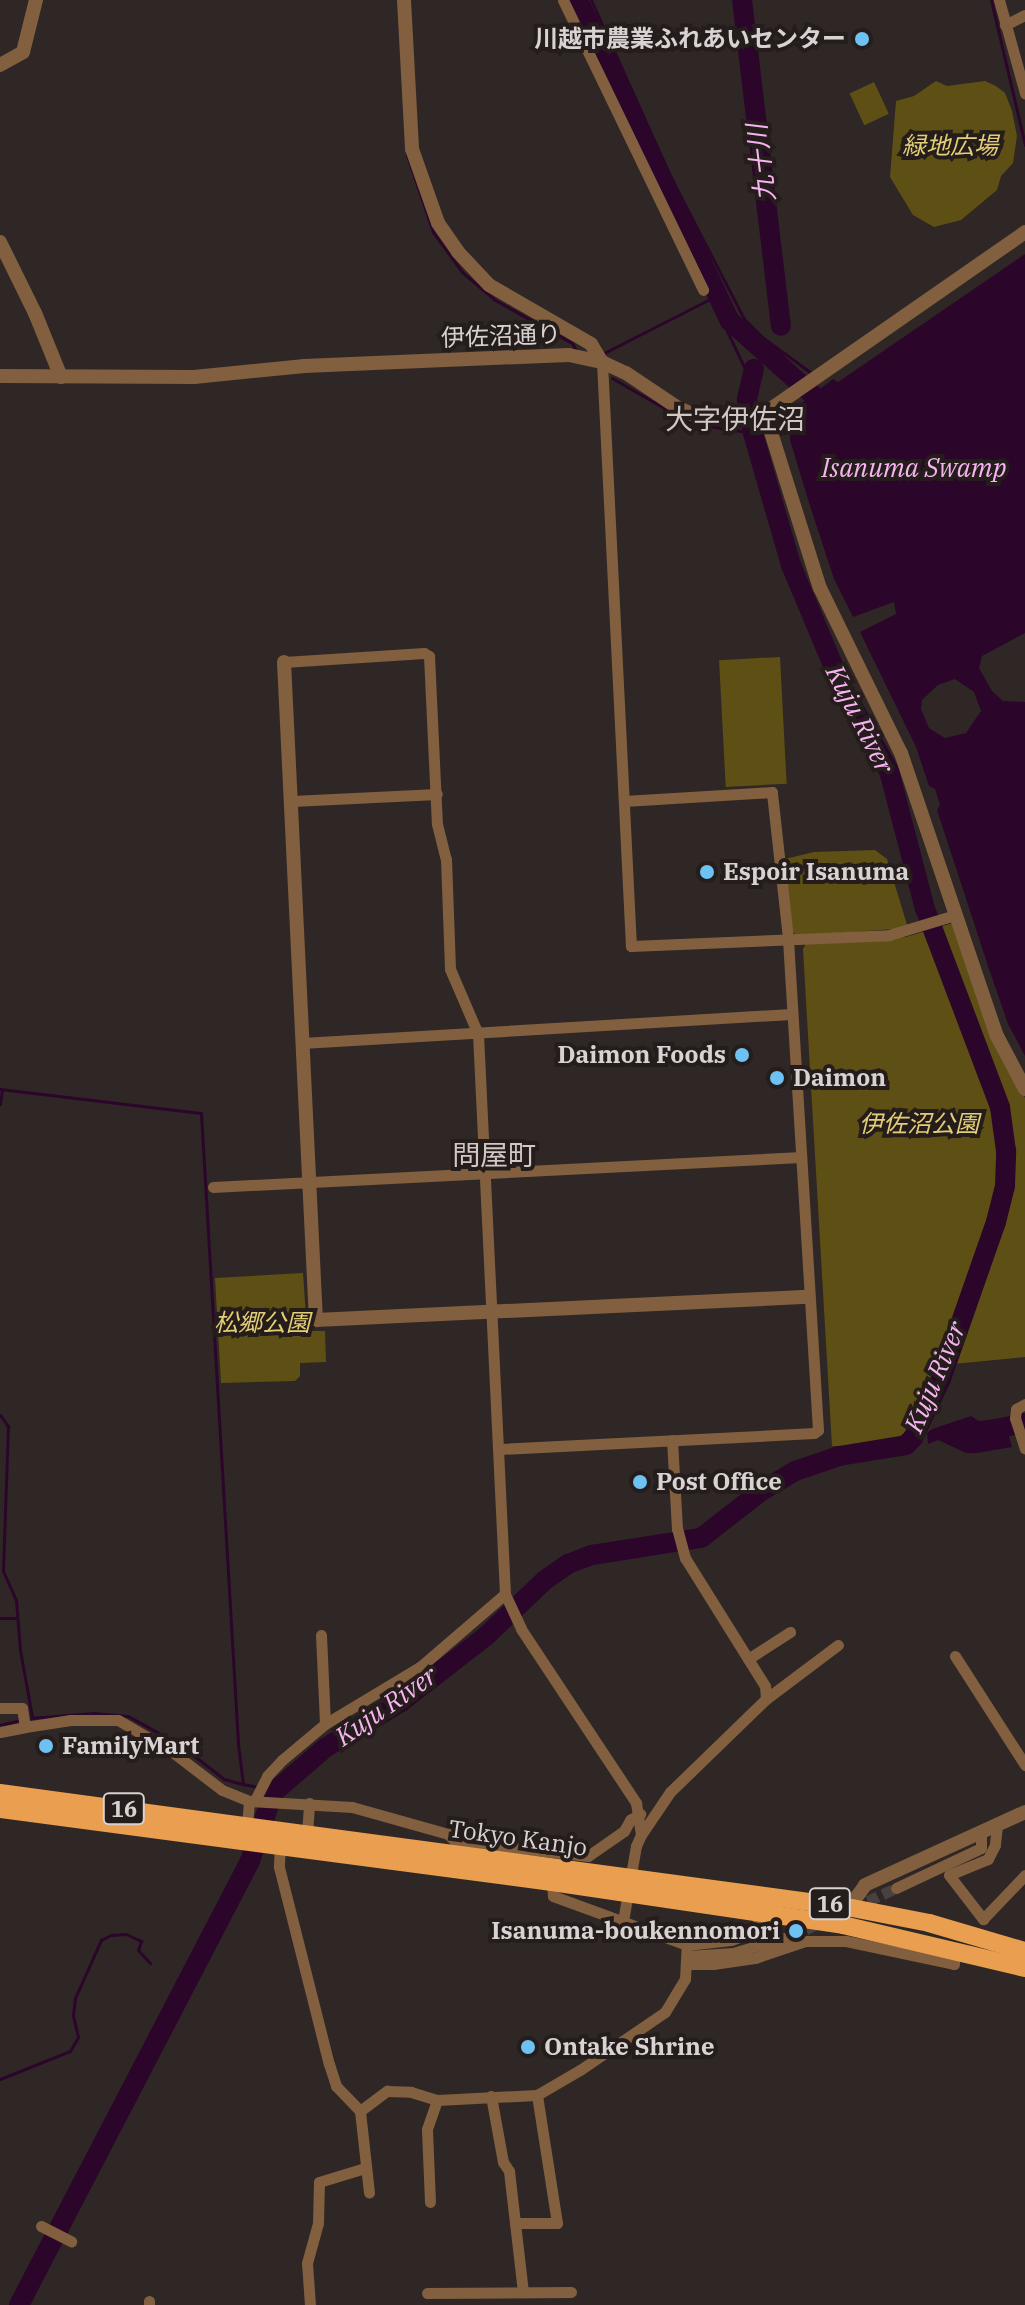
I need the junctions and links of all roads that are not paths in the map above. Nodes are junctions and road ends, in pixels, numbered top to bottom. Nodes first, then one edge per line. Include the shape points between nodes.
1 (36, 0) edge
2 (404, 0) edge
3 (563, 0) edge
4 (999, 0) edge
5 (1025, 15) edge
6 (1005, 25) junction
7 (0, 65) edge
8 (1025, 93) edge
9 (1025, 232) edge
10 (0, 242) edge
11 (703, 290) dead end
12 (602, 362) junction
13 (0, 376) edge
14 (61, 377) junction
15 (762, 414) junction
16 (284, 662) joint
17 (437, 794) junction
18 (292, 801) junction
19 (624, 801) junction
20 (948, 918) junction
21 (788, 938) junction
22 (791, 1014) junction
23 (478, 1034) junction
24 (302, 1043) junction
25 (1025, 1089) edge
26 (801, 1157) junction
27 (486, 1171) junction
28 (310, 1182) junction
29 (213, 1187) dead end
30 (807, 1297) junction
31 (494, 1313) junction
32 (1025, 1404) edge
33 (672, 1440) junction
34 (1023, 1445) edge
35 (500, 1449) junction
36 (505, 1594) junction
37 (790, 1632) dead end
38 (321, 1635) dead end
39 (838, 1645) dead end
40 (955, 1656) dead end
41 (748, 1659) junction
42 (766, 1699) junction
43 (0, 1708) edge
44 (325, 1724) junction
45 (25, 1727) junction
46 (0, 1732) edge
47 (1025, 1765) edge
48 (0, 1793) edge
49 (252, 1801) junction
50 (309, 1803) junction
51 (0, 1809) edge
52 (1025, 1812) edge
53 (640, 1814) junction
54 (997, 1825) junction
55 (981, 1832) junction
56 (246, 1833) junction
57 (307, 1834) junction
58 (641, 1835) junction
59 (280, 1845) junction
60 (459, 1848) junction
61 (1025, 1875) edge
62 (552, 1882) junction
63 (629, 1885) junction
64 (896, 1888) tunnel mouth
65 (761, 1913) junction
66 (845, 1916) junction
67 (623, 1921) junction
68 (791, 1936) tunnel mouth
69 (954, 1949) junction
70 (1025, 1951) edge
71 (687, 1955) junction
72 (1025, 1968) edge
73 (537, 2095) junction
74 (491, 2096) junction
75 (437, 2100) junction
76 (360, 2111) junction
77 (365, 2168) junction
78 (369, 2193) dead end
79 (430, 2202) dead end
80 (515, 2223) junction
81 (41, 2226) dead end
82 (71, 2241) dead end
83 (523, 2292) junction
84 (571, 2292) dead end
85 (427, 2293) dead end
86 (310, 2305) edge

1 - 7 street via 23,52
2 - 12 street via 412,149 438,223 489,285 591,344
3 - 11 street
4 - 6 street
5 - 6 street
6 - 8 street
9 - 15 street, 伊佐沼通り
10 - 14 street
12 - 14 street, 伊佐沼通り via 536,354 194,377
12 - 15 street, 伊佐沼通り via 699,417 740,421
12 - 19 street
13 - 14 street, 伊佐沼通り
15 - 20 street via 820,588 901,753
16 - 17 street via 429,656
16 - 18 street
17 - 18 street
17 - 23 street via 437,824 446,859 450,969
18 - 24 street
19 - 21 street via 772,792
19 - 21 street via 631,946
20 - 21 street via 889,935
20 - 25 street
21 - 22 street
22 - 23 street
22 - 26 street
23 - 24 street
23 - 27 street
24 - 28 street
26 - 27 street
26 - 30 street
27 - 28 street
27 - 31 street
28 - 29 street
28 - 31 street via 318,1322
30 - 31 street
30 - 33 street via 818,1430
31 - 35 street
32 - 34 street via 1016,1409 1015,1418
33 - 35 street
33 - 41 street via 677,1529 685,1558
35 - 36 street
36 - 44 street via 420,1667
36 - 53 street
37 - 41 street
38 - 44 street
39 - 42 street
40 - 47 street
41 - 42 street via 765,1686
42 - 58 street via 670,1792
43 - 45 street via 22,1708
44 - 49 street via 282,1760
45 - 46 street
45 - 49 street via 118,1720 222,1790
48 - 56 highway, Tokyo Kanjo / 16
49 - 50 street
49 - 56 street
50 - 57 street
50 - 60 street via 352,1807 448,1834
51 - 56 highway, Tokyo Kanjo / 16
52 - 54 street
53 - 58 street
53 - 60 street via 588,1856
54 - 55 street
54 - 61 street via 988,1859 949,1875 983,1919
55 - 64 street via 981,1848
55 - 66 street via 865,1885
56 - 57 highway, Tokyo Kanjo / 16
56 - 59 highway, Tokyo Kanjo / 16
57 - 60 highway, Tokyo Kanjo / 16
58 - 63 street
59 - 62 highway, Tokyo Kanjo / 16
59 - 76 street via 279,1867 329,2064 336,2086
60 - 63 highway, Tokyo Kanjo / 16
62 - 63 highway, Tokyo Kanjo / 16
62 - 67 street via 553,1896
63 - 65 highway, Tokyo Kanjo / 16
63 - 66 highway, Tokyo Kanjo / 16
63 - 67 street
65 - 66 highway, Tokyo Kanjo / 16
65 - 71 street via 756,1927 745,1935
66 - 69 highway, Tokyo Kanjo / 16
66 - 70 highway, Tokyo Kanjo / 16 via 929,1923
67 - 71 street
68 - 71 street via 733,1953
69 - 71 street via 954,1964 846,1941 805,1941 755,1958 713,1964
69 - 72 highway, Tokyo Kanjo / 16
71 - 73 street via 680,1992 665,2012
73 - 74 street
73 - 80 street via 557,2223
74 - 75 street
74 - 80 street
75 - 76 street via 387,2091
75 - 79 street via 427,2140
76 - 77 street
77 - 78 street
77 - 86 street via 319,2182 318,2223 307,2263
80 - 83 street
81 - 82 street
83 - 84 street
83 - 85 street

